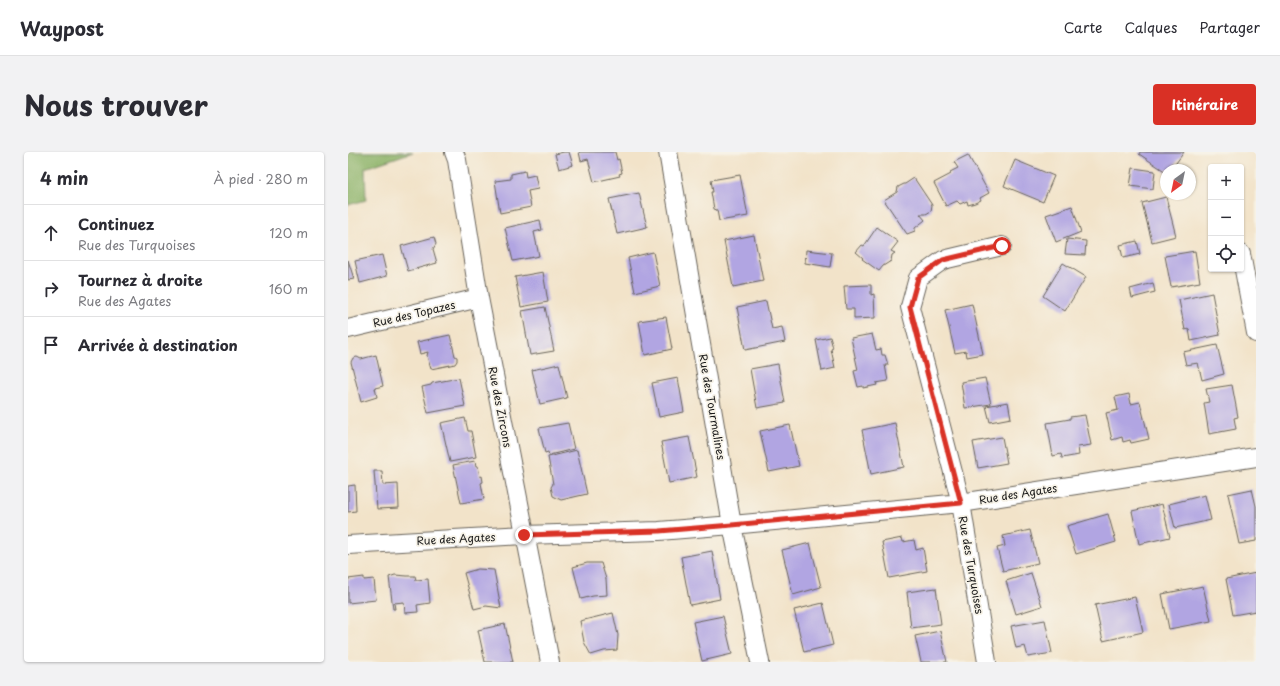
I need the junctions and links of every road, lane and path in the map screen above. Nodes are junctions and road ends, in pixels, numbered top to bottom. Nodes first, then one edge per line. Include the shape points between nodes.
1 (454, 152) edge
2 (668, 152) edge
3 (1002, 246) dead end
4 (1244, 270) edge
5 (479, 298) junction
6 (348, 329) edge
7 (1256, 333) edge
8 (1256, 457) edge
9 (961, 503) junction
10 (732, 525) junction
11 (524, 535) junction
12 (348, 545) edge
13 (550, 662) edge
14 (760, 662) edge
15 (988, 662) edge

1 - 5 street, Rue des Zircons
2 - 10 street, Rue des Tourmalines
3 - 9 street, Rue des Turquoises via 943,260 918,278 910,307
4 - 7 street
5 - 6 street, Rue des Topazes
5 - 11 street, Rue des Zircons
8 - 9 street, Rue des Agates
9 - 10 street, Rue des Agates
9 - 15 street, Rue des Turquoises
10 - 11 street, Rue des Agates via 659,531
10 - 14 street, Rue des Tourmalines
11 - 12 street, Rue des Agates
11 - 13 street, Rue des Zircons

